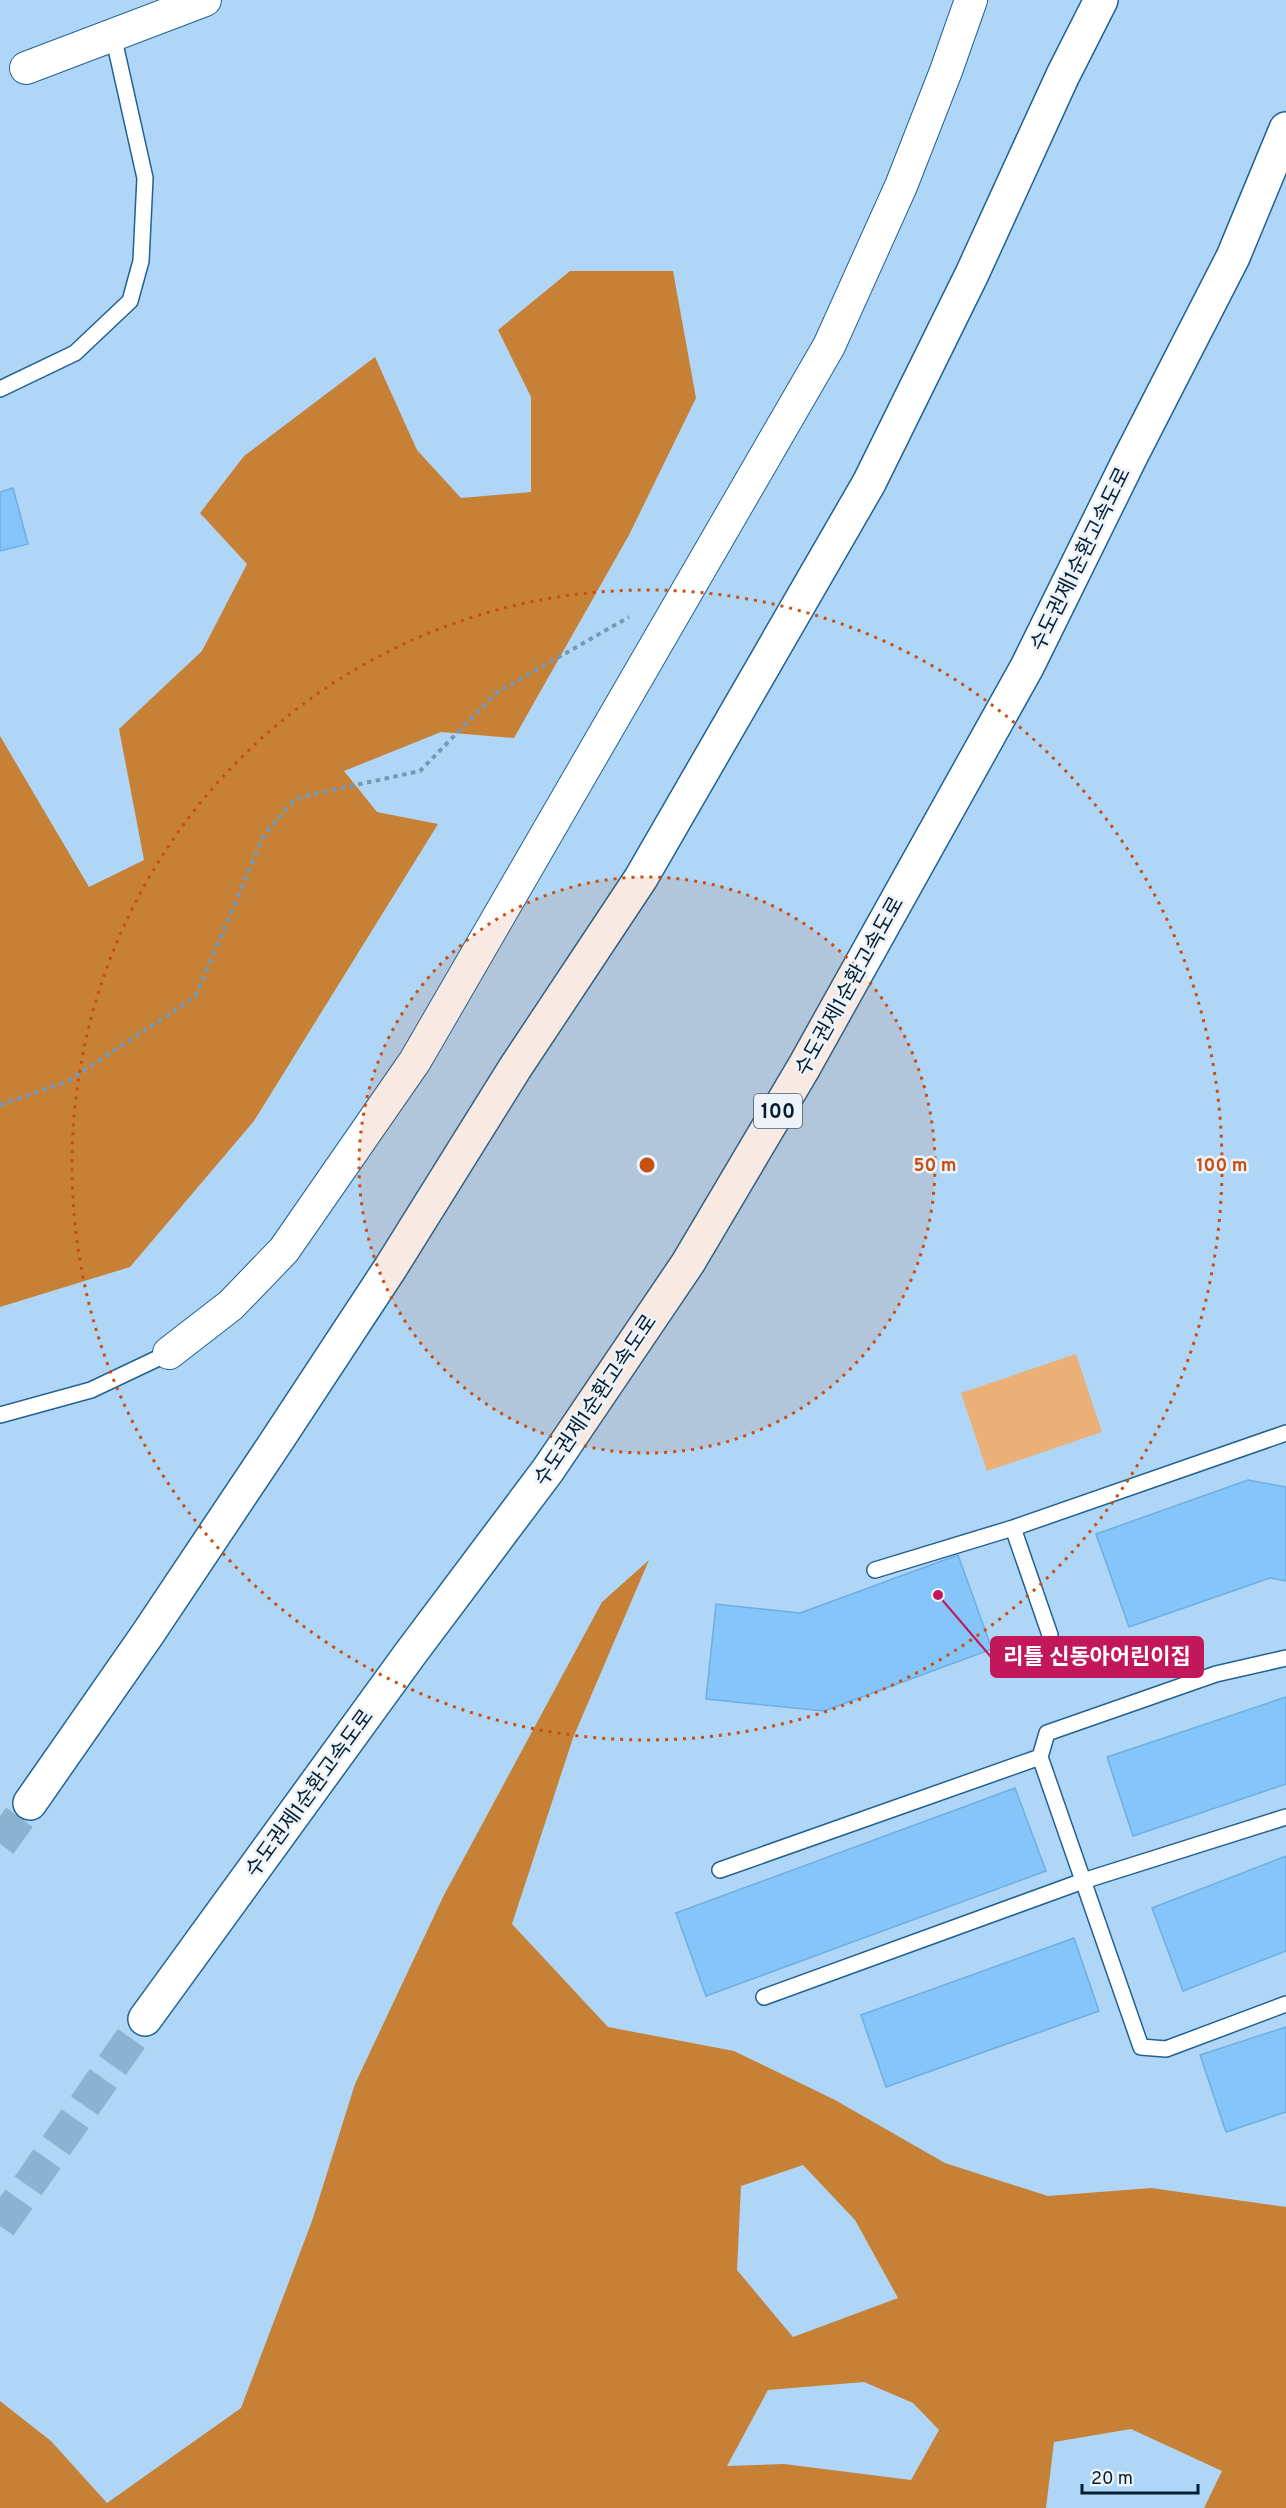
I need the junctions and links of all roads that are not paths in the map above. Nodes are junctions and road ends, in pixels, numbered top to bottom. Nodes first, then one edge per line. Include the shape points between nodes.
1 (205, 0) edge
2 (971, 0) edge
3 (1101, 0) edge
4 (113, 35) junction
5 (26, 68) dead end
6 (1286, 129) edge
7 (0, 389) edge
8 (169, 1353) joint
9 (0, 1415) edge
10 (1286, 1433) edge
11 (1013, 1528) junction
12 (875, 1570) dead end
13 (1050, 1635) dead end
14 (1286, 1658) edge
15 (1040, 1757) junction
16 (30, 1803) tunnel mouth
17 (1286, 1817) edge
18 (720, 1870) dead end
19 (1083, 1881) junction
20 (764, 1997) dead end
21 (1286, 2004) edge
22 (145, 2019) tunnel mouth

1 - 4 street
2 - 8 street via 901,186 829,346 415,1061 284,1250 231,1305
3 - 16 highway via 869,483 641,878 289,1423
4 - 5 street
4 - 7 lane via 145,178 141,261 130,301 75,353
6 - 22 highway, 수도권제1순환고속도로 / 100 via 1233,257 1027,667 804,1068 688,1263 548,1470
8 - 9 lane via 91,1390
10 - 11 lane
11 - 12 lane
11 - 13 lane
14 - 15 lane via 1216,1674 1047,1733
15 - 18 lane
15 - 19 lane
17 - 19 lane
19 - 20 lane
19 - 21 lane via 1141,2047 1166,2049

